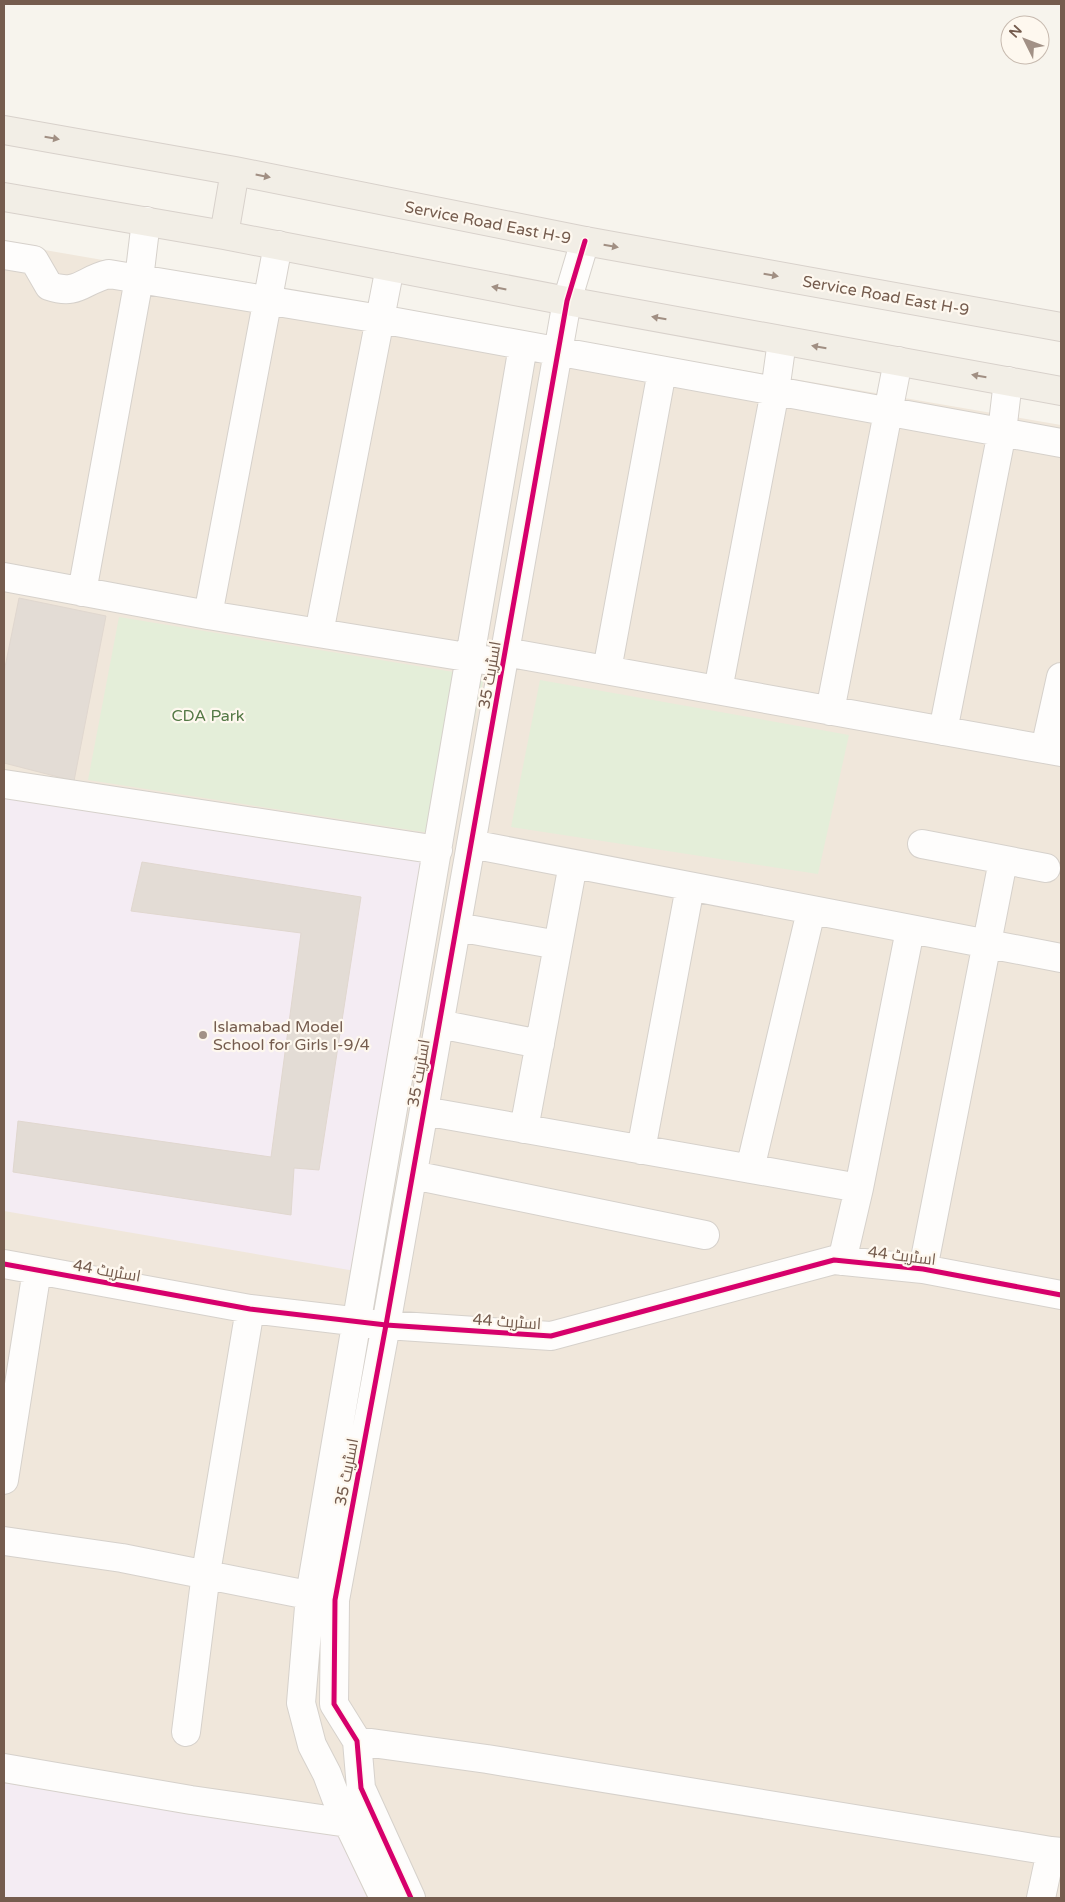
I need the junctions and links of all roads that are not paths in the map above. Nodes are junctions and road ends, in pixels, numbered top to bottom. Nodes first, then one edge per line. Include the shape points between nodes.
1 (4, 130) edge
2 (235, 170) junction
3 (4, 197) edge
4 (146, 221) junction
5 (224, 235) junction
6 (584, 241) junction
7 (278, 245) junction
8 (4, 255) edge
9 (390, 267) junction
10 (138, 279) junction
11 (269, 301) junction
12 (567, 301) junction
13 (380, 319) junction
14 (1061, 326) edge
15 (782, 340) junction
16 (523, 346) junction
17 (558, 352) junction
18 (898, 361) junction
19 (662, 371) junction
20 (1008, 381) junction
21 (775, 391) junction
22 (1061, 391) edge
23 (889, 412) junction
24 (1002, 432) junction
25 (1061, 442) edge
26 (4, 577) edge
27 (82, 592) junction
28 (208, 615) junction
29 (319, 633) junction
30 (469, 657) junction
31 (504, 658) junction
32 (606, 670) junction
33 (1061, 677) edge
34 (718, 690) junction
35 (830, 711) junction
36 (943, 731) junction
37 (1053, 751) edge
38 (4, 784) edge
39 (471, 844) junction
40 (922, 844) dead end
41 (438, 850) junction
42 (1002, 861) junction
43 (573, 864) junction
44 (1046, 868) dead end
45 (690, 887) junction
46 (811, 911) junction
47 (457, 927) junction
48 (910, 930) junction
49 (558, 945) junction
50 (986, 945) junction
51 (1061, 958) edge
52 (440, 1024) junction
53 (540, 1044) junction
54 (424, 1111) junction
55 (524, 1129) junction
56 (641, 1150) junction
57 (750, 1169) junction
58 (412, 1175) junction
59 (859, 1188) junction
60 (705, 1236) dead end
61 (842, 1261) junction
62 (4, 1264) edge
63 (923, 1269) junction
64 (36, 1270) junction
65 (1061, 1295) edge
66 (250, 1308) junction
67 (357, 1321) junction
68 (386, 1325) junction
69 (4, 1480) edge
70 (4, 1541) edge
71 (206, 1573) junction
72 (322, 1598) junction
73 (186, 1732) dead end
74 (356, 1741) junction
75 (4, 1768) edge
76 (348, 1823) junction
77 (1056, 1851) edge
78 (384, 1898) edge
79 (411, 1898) edge
80 (1042, 1898) edge

1 -> 2 main road, Service Road East H-9
2 - 5 main road
2 -> 6 main road, Service Road East H-9
3 - 4 main road
4 - 5 main road
4 - 10 street
5 - 7 main road
6 - 12 street, اسٹریٹ 35
6 -> 14 main road, Service Road East H-9
7 - 9 main road
7 - 11 street
8 - 10 street via 34,260 49,286 64,291 108,274
12 -> 9 main road
9 - 13 street
10 - 11 street
10 - 27 street
11 - 13 street
11 - 28 street
15 -> 12 main road
12 - 17 street, اسٹریٹ 35
13 - 16 street
13 - 29 street
18 -> 15 main road
15 - 21 street
16 - 17 street
16 - 30 street
17 - 19 street
17 - 31 street, اسٹریٹ 35
20 -> 18 main road
18 - 23 street
19 - 21 street
19 - 32 street
20 - 22 main road
20 - 24 street
21 - 23 street
21 - 34 street
23 - 24 street
23 - 35 street
24 - 25 street
24 - 36 street
26 - 27 street
27 - 28 street
28 - 29 street
29 - 30 street
30 - 31 street
30 - 41 street
31 - 32 street
31 - 39 street, اسٹریٹ 35
32 - 34 street
33 - 37 street
34 - 35 street
35 - 36 street
36 - 37 street
38 - 41 street
39 - 43 street
39 - 47 street, اسٹریٹ 35
40 - 42 street
41 - 67 street
42 - 44 street
42 - 50 street
43 - 45 street
43 - 49 street
45 - 46 street
45 - 56 street
46 - 48 street
46 - 57 street
47 - 49 street
47 - 52 street, اسٹریٹ 35
48 - 50 street
48 - 59 street
49 - 53 street
50 - 51 street
50 - 63 street
52 - 53 street
52 - 54 street, اسٹریٹ 35
53 - 55 street
54 - 55 street
54 - 58 street, اسٹریٹ 35
55 - 56 street
56 - 57 street
57 - 59 street
58 - 60 street
58 - 68 street, اسٹریٹ 35
59 - 61 street
61 - 63 street, اسٹریٹ 44
61 - 68 street, اسٹریٹ 44 via 834,1260 550,1336
62 - 64 street, اسٹریٹ 44
63 - 65 street, اسٹریٹ 44
64 - 66 street, اسٹریٹ 44
64 - 69 street
66 - 67 street, اسٹریٹ 44
66 - 71 street
67 - 68 street, اسٹریٹ 44
67 - 72 street
68 - 72 street, اسٹریٹ 35
70 - 71 street
71 - 72 street
71 - 73 street
72 - 74 street, اسٹریٹ 35 via 334,1704
72 - 76 street via 301,1703 312,1745
74 - 77 street via 487,1759
74 - 79 street, اسٹریٹ 35 via 361,1788
75 - 76 street
76 - 78 street
77 - 80 street

